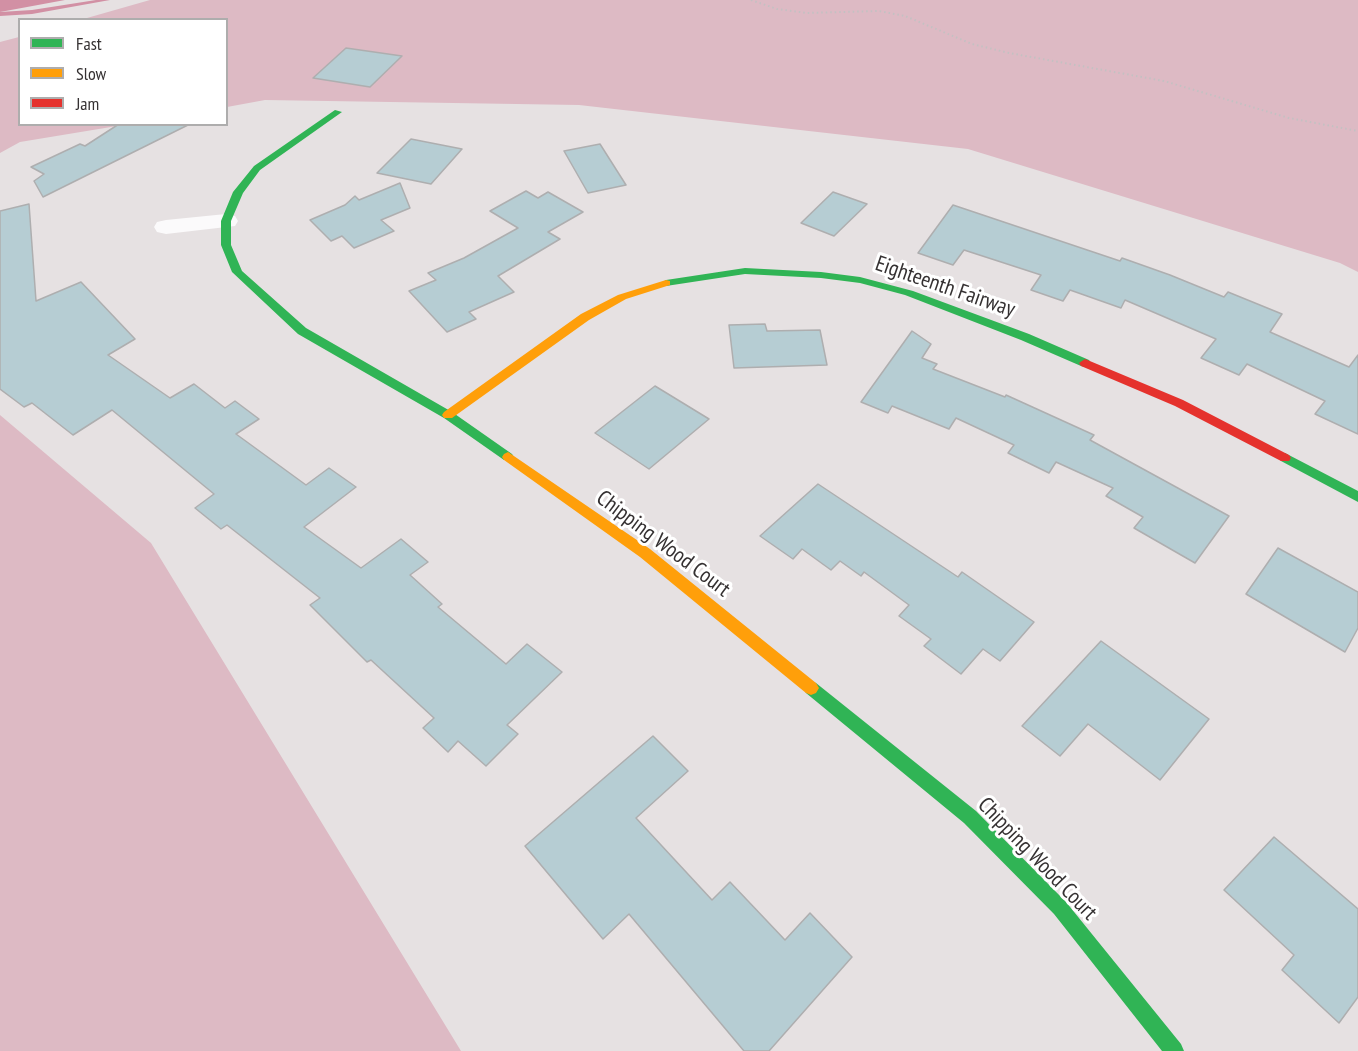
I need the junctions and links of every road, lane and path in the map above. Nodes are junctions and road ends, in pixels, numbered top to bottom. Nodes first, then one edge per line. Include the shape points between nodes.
1 (751, 0) edge
2 (338, 112) dead end
3 (1358, 131) edge
4 (226, 221) junction
5 (166, 227) dead end
6 (448, 415) junction
7 (1358, 497) edge
8 (1174, 1051) edge

1 - 3 path via 807,13 879,11 905,16 972,44 1164,81 1279,115
2 - 4 street, Chipping Wood Court via 257,168 238,192
4 - 5 street
4 - 6 street, Chipping Wood Court via 226,245 237,272 302,331
6 - 7 street, Eighteenth Fairway via 585,317 622,297 660,284 745,271 821,274 909,293 1036,342 1179,403
6 - 8 street, Chipping Wood Court via 645,553 970,817 1060,908

